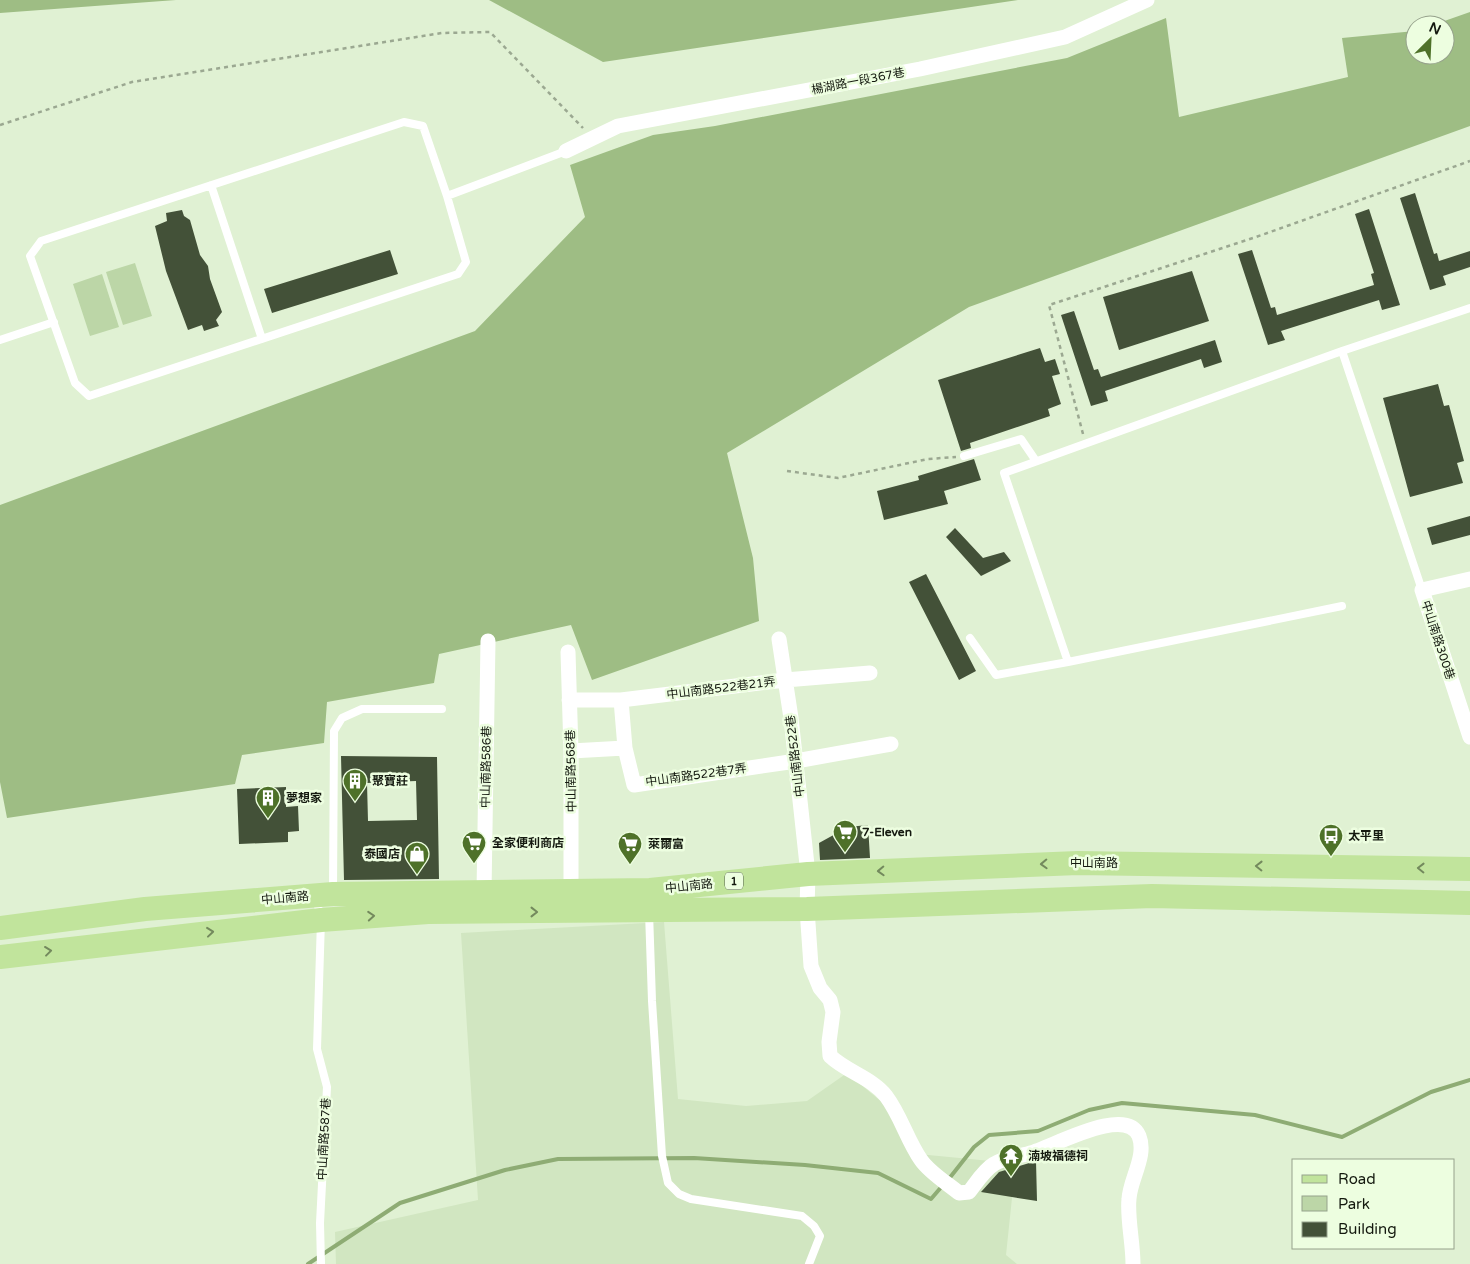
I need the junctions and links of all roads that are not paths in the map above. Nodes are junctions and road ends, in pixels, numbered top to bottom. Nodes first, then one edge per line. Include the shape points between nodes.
1 (1147, 0) edge
2 (566, 150) joint
3 (211, 185) junction
4 (447, 196) junction
5 (1470, 308) edge
6 (54, 322) junction
7 (262, 339) junction
8 (0, 340) edge
9 (1342, 351) junction
10 (964, 456) road end
11 (1036, 461) junction
12 (1470, 579) edge
13 (1422, 590) junction
14 (1342, 606) dead end
15 (970, 638) dead end
16 (779, 639) dead end
17 (488, 641) dead end
18 (568, 652) dead end
19 (1068, 662) junction
20 (870, 673) dead end
21 (785, 680) junction
22 (569, 700) junction
23 (620, 700) junction
24 (442, 709) dead end
25 (1470, 737) edge
26 (891, 744) dead end
27 (625, 748) junction
28 (571, 751) junction
29 (796, 761) junction
30 (1470, 869) edge
31 (808, 874) junction
32 (571, 891) junction
33 (484, 892) junction
34 (325, 894) junction
35 (650, 900) junction
36 (1470, 903) edge
37 (807, 909) junction
38 (321, 920) junction
39 (0, 928) edge
40 (0, 957) edge
41 (320, 1264) edge
42 (809, 1264) edge
43 (1133, 1264) edge

1 - 2 street, 楊湖路一段367巷 via 1065,37 920,69 618,126
2 - 4 lane
3 - 4 lane via 404,122 423,126
3 - 6 lane via 41,241 30,256
3 - 7 lane
4 - 7 lane via 466,262 458,274
5 - 9 lane
6 - 7 lane via 75,383 89,396
6 - 8 lane
9 - 11 lane
9 - 13 lane
10 - 11 lane via 1021,439
11 - 19 lane via 1004,472
12 - 13 street, 中山南路300巷
13 - 25 street, 中山南路300巷
14 - 19 lane
15 - 19 lane via 996,675
16 - 21 street, 中山南路522巷
17 - 33 street, 中山南路586巷
18 - 22 street, 中山南路568巷
20 - 21 street, 中山南路522巷21弄
21 - 23 street, 中山南路522巷21弄
21 - 29 street, 中山南路522巷
22 - 23 street, 中山南路522巷21弄
22 - 28 street, 中山南路568巷
23 - 27 street
24 - 34 lane, 中山南路587巷 via 362,709 342,718 334,731
26 - 29 street
27 - 28 street
27 - 29 street, 中山南路522巷7弄 via 634,785
28 - 32 street, 中山南路568巷
29 - 31 street, 中山南路522巷
30 -> 31 main road, 中山南路 / 1 via 1078,862
31 - 35 main road, 中山南路 / 1
31 - 37 street, 中山南路522巷
32 - 33 main road, 中山南路 / 1
32 - 35 main road, 中山南路 / 1
33 - 34 main road, 中山南路 / 1
34 - 38 lane, 中山南路587巷
34 - 39 main road, 中山南路 / 1 via 145,909
35 - 37 main road, 中山南路 / 1
38 -> 35 main road, 中山南路 / 1
35 - 42 lane via 652,1001 662,1156 668,1183 691,1200 802,1216 820,1236
36 - 37 main road, 中山南路 / 1 via 1152,896
37 - 43 street, 中山南路522巷 via 811,966 833,1012 830,1056 841,1067 865,1079 885,1095 922,1161 959,1193 968,1192 992,1165 1001,1160 1031,1153 1100,1125 1128,1126 1138,1134 1141,1146 1128,1200
40 -> 38 main road, 中山南路 / 1
38 - 41 lane, 中山南路587巷 via 317,1049 327,1087

